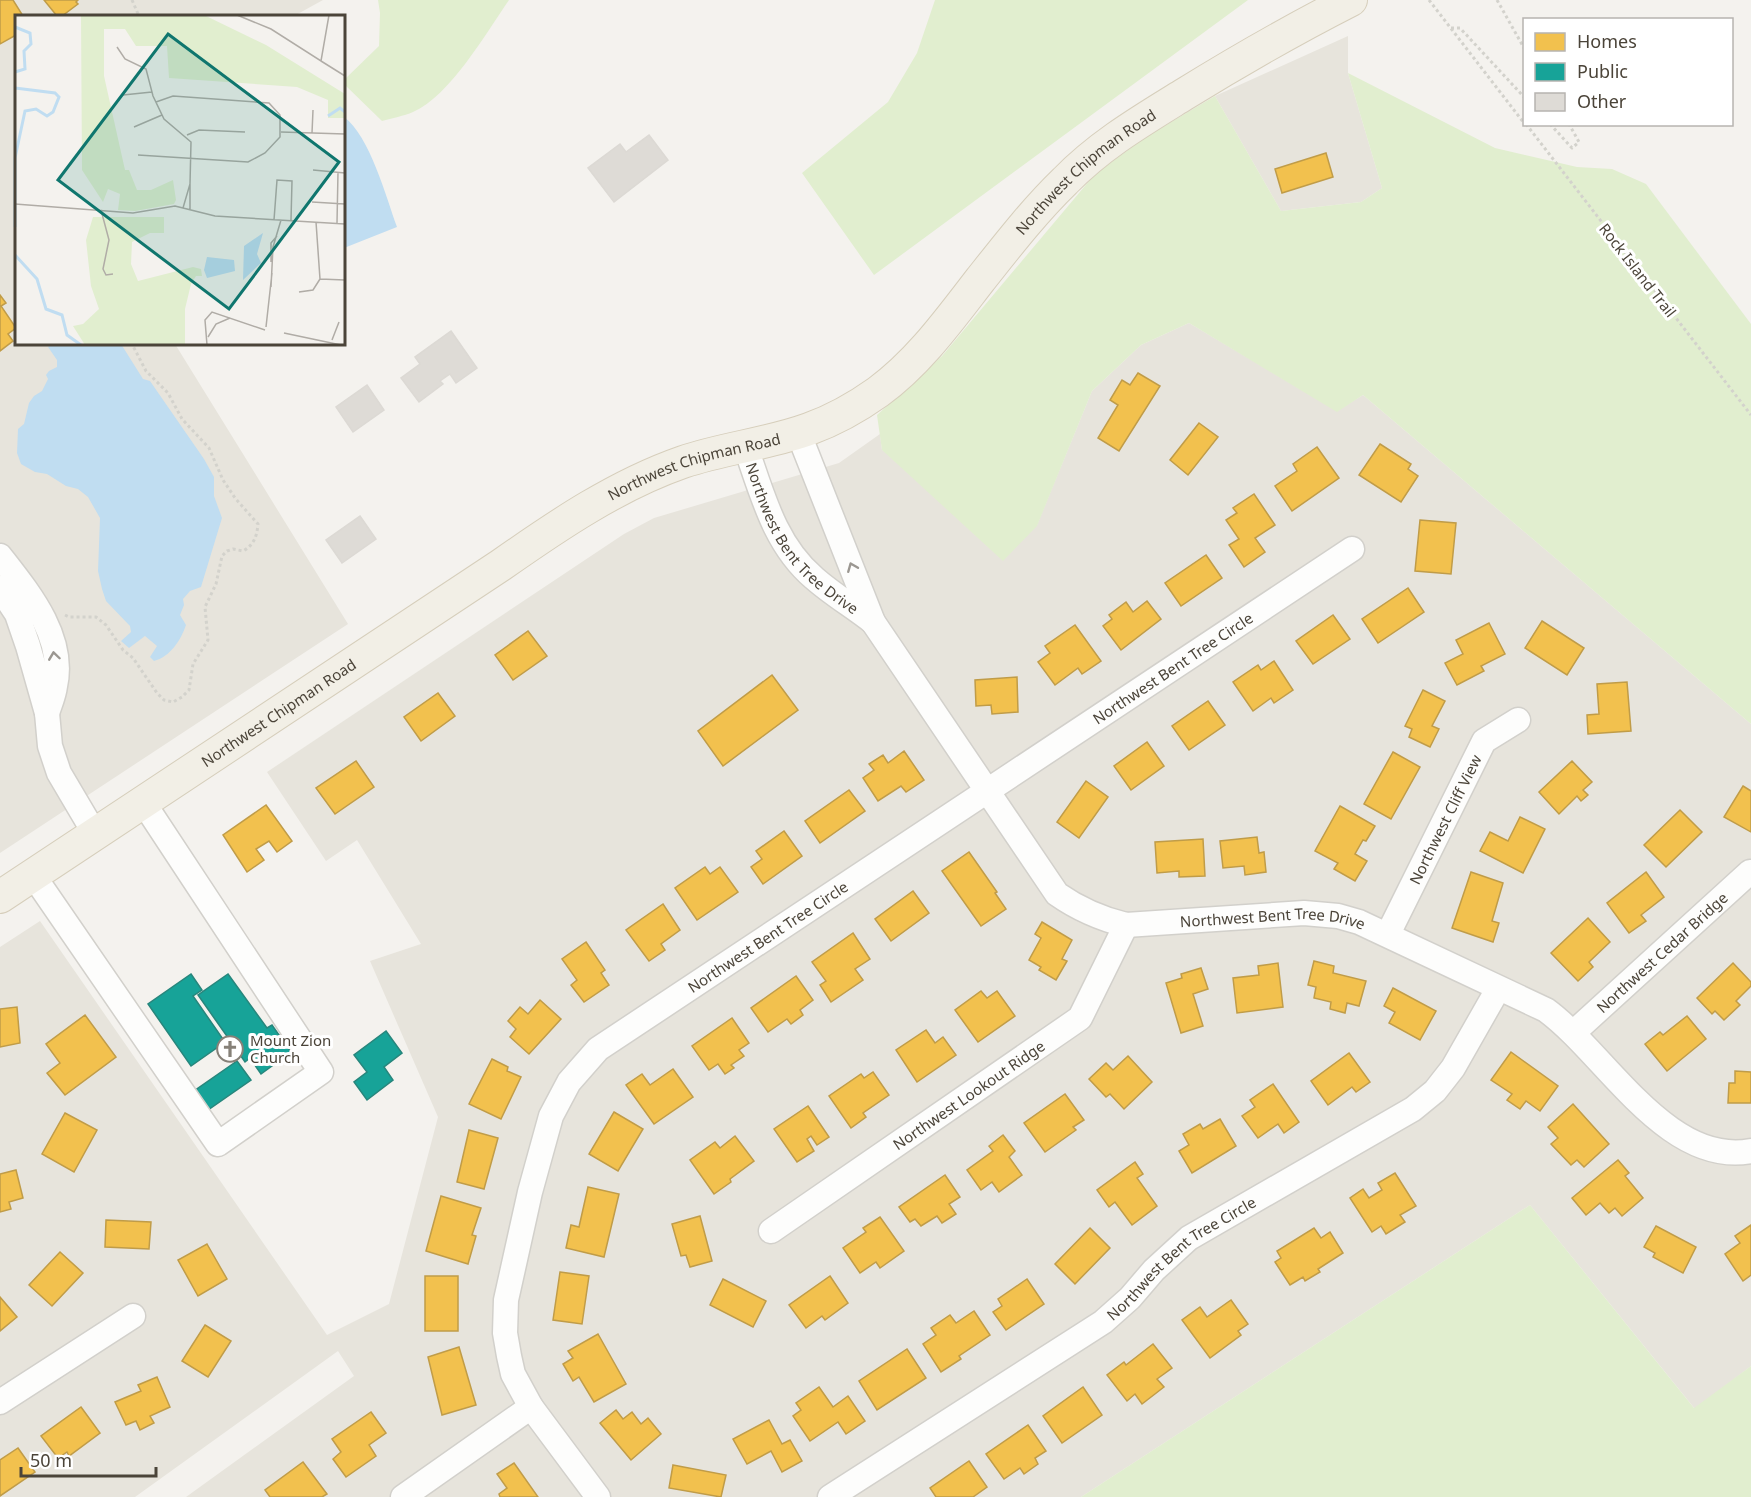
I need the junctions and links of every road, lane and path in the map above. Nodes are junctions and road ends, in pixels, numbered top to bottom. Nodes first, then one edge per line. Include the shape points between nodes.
1 (132, 0) edge
2 (1429, 0) edge
3 (1497, 0) edge
4 (1332, 4) edge
5 (139, 15) edge
6 (1451, 28) junction
7 (1523, 46) edge
8 (1523, 96) edge
9 (1523, 121) edge
10 (1527, 126) edge
11 (1552, 126) edge
12 (1570, 126) edge
13 (133, 345) edge
14 (1751, 416) edge
15 (798, 432) junction
16 (745, 446) junction
17 (1352, 549) dead end
18 (0, 556) edge
19 (0, 588) edge
20 (62, 613) dead end
21 (873, 622) junction
22 (47, 713) junction
23 (1518, 720) dead end
24 (987, 791) junction
25 (143, 802) junction
26 (95, 834) junction
27 (1750, 872) edge
28 (33, 875) junction
29 (0, 897) edge
30 (1126, 925) junction
31 (1388, 934) junction
32 (1498, 989) junction
33 (1573, 1033) junction
34 (1751, 1151) edge
35 (771, 1231) dead end
36 (133, 1316) dead end
37 (0, 1402) edge
38 (531, 1407) junction
39 (403, 1497) edge
40 (598, 1497) edge
41 (830, 1497) edge

1 - 5 path
2 - 6 path, Rock Island Trail
3 - 7 path
4 - 15 main road, Northwest Chipman Road via 1099,149 1064,181 1008,244 928,346 900,374 837,417
6 - 8 path via 1461,28
6 - 9 path, Rock Island Trail
10 - 14 path, Rock Island Trail
11 - 12 path via 1572,148 1579,142
13 - 20 path via 146,371 168,393 182,419 208,448 223,480 258,524 257,533 249,548 226,551 222,556 216,584 205,607 208,640 193,664 189,690 173,702 157,693 106,625 96,617 69,617
15 - 16 main road, Northwest Chipman Road
21 -> 15 street, Northwest Bent Tree Drive
16 - 21 street, Northwest Bent Tree Drive via 772,522 792,555 813,578
16 - 25 main road, Northwest Chipman Road via 712,452 636,482 565,522
17 - 24 street, Northwest Bent Tree Circle
22 -> 18 street via 56,684 56,656 49,630 27,591
19 - 22 street via 17,614
21 - 24 street, Northwest Bent Tree Drive
22 - 26 street via 58,773
23 - 31 street, Northwest Cliff View via 1484,741
24 - 30 street, Northwest Bent Tree Drive via 1057,894 1071,904
24 - 38 street, Northwest Bent Tree Circle via 598,1049 569,1082 551,1116 506,1300 505,1333 513,1374
25 - 26 main road, Northwest Chipman Road
25 - 28 street via 321,1072 218,1144
26 - 28 main road, Northwest Chipman Road
27 - 33 street, Northwest Cedar Bridge
28 - 29 main road, Northwest Chipman Road
30 - 31 street, Northwest Bent Tree Drive via 1304,912 1338,916
30 - 35 street, Northwest Lookout Ridge via 1080,1018
31 - 32 street, Northwest Bent Tree Drive
32 - 33 street, Northwest Bent Tree Drive via 1546,1010
32 - 41 street, Northwest Bent Tree Circle via 1453,1068 1435,1091 1413,1109 1189,1238 1103,1322
33 - 34 street, Northwest Bent Tree Drive via 1660,1122 1709,1149 1738,1154
36 - 37 street
38 - 39 street
38 - 40 street, Northwest Bent Tree Circle

